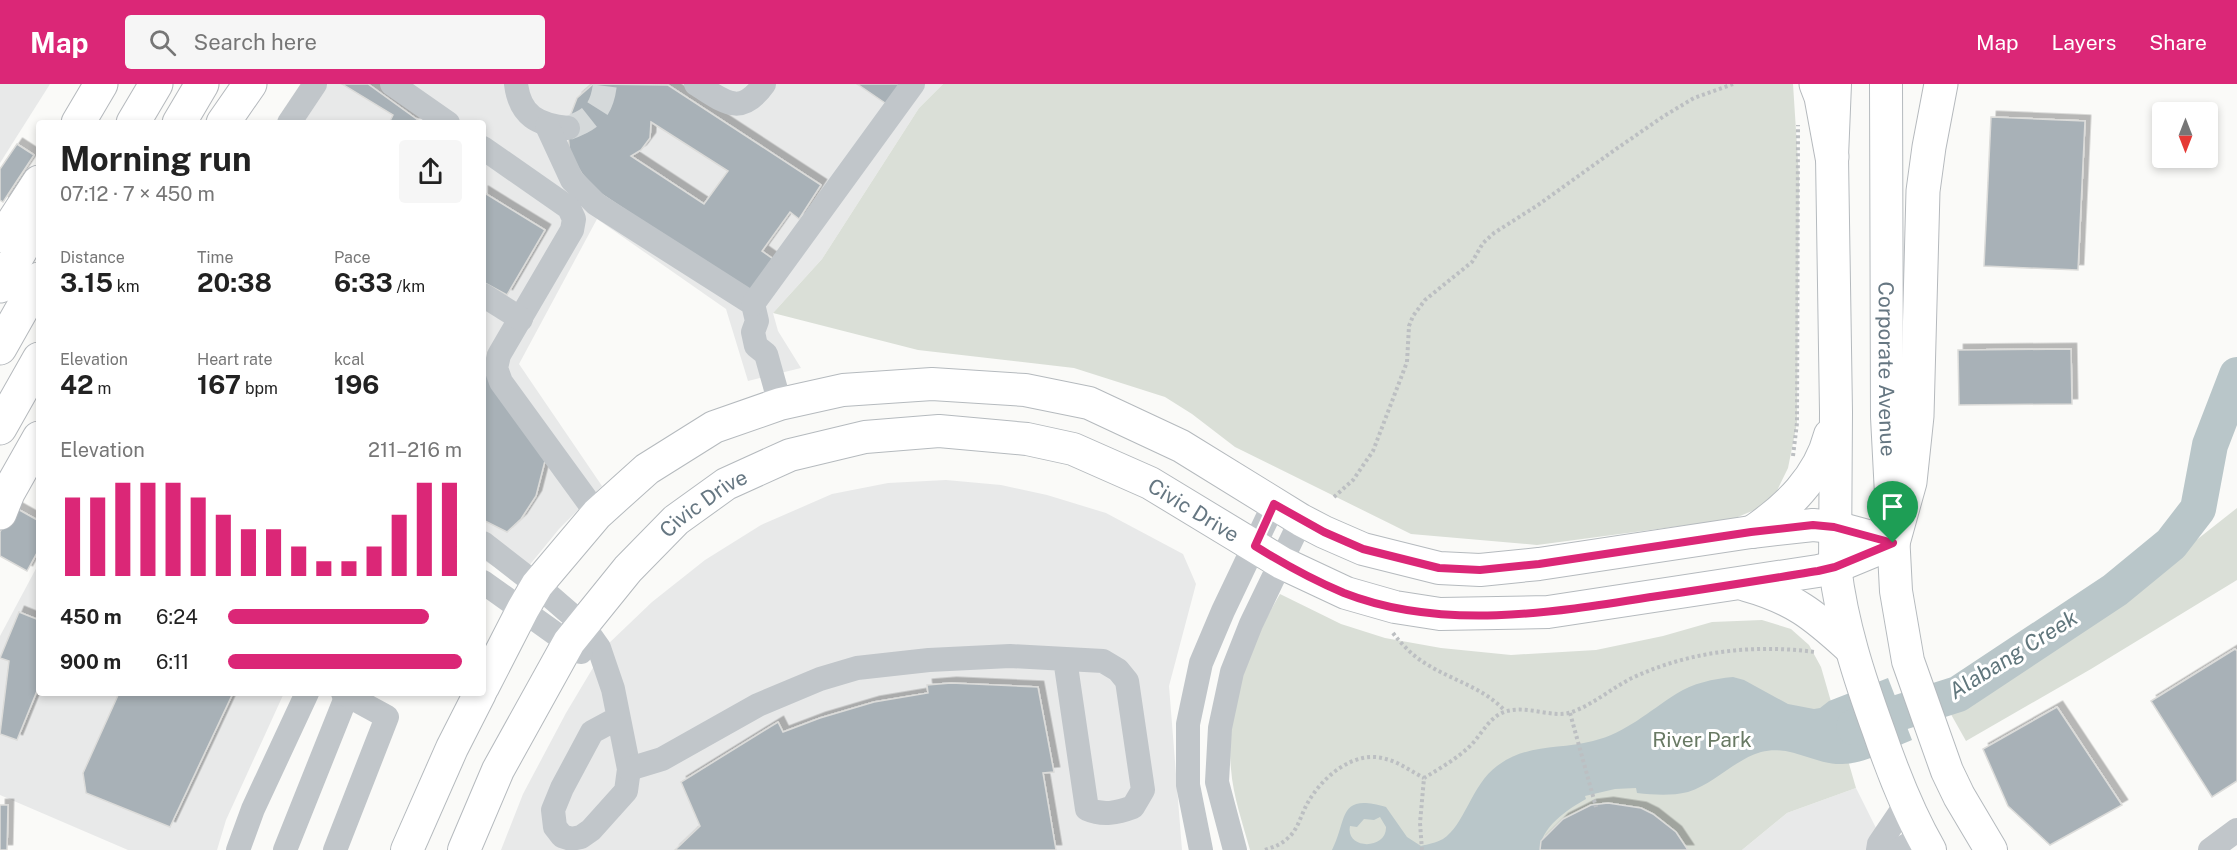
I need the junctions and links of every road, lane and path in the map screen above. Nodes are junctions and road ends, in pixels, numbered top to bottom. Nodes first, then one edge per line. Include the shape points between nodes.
1 (100, 84) edge
2 (118, 84) edge
3 (156, 84) edge
4 (202, 84) edge
5 (250, 84) edge
6 (258, 84) edge
7 (272, 84) edge
8 (315, 84) edge
9 (392, 84) edge
10 (516, 84) edge
11 (696, 84) edge
12 (764, 84) edge
13 (913, 84) edge
14 (1733, 84) edge
15 (1816, 84) edge
16 (1835, 84) edge
17 (1886, 84) edge
18 (1895, 84) edge
19 (1941, 84) edge
20 (1885, 117) junction
21 (80, 120) edge
22 (97, 120) edge
23 (135, 120) edge
24 (180, 120) edge
25 (225, 120) edge
26 (236, 120) edge
27 (249, 120) edge
28 (291, 120) edge
29 (444, 120) edge
30 (1798, 124) dead end
31 (486, 150) edge
32 (1832, 157) junction
33 (36, 187) edge
34 (36, 224) edge
35 (0, 242) edge
36 (36, 284) edge
37 (0, 286) edge
38 (486, 297) edge
39 (755, 313) junction
40 (521, 319) junction
41 (0, 348) edge
42 (36, 364) edge
43 (780, 404) junction
44 (1836, 412) junction
45 (0, 428) edge
46 (36, 443) edge
47 (36, 461) edge
48 (1790, 463) dead end
49 (1334, 497) dead end
50 (1274, 504) junction
51 (0, 513) edge
52 (597, 514) junction
53 (0, 520) edge
54 (1301, 520) junction
55 (1834, 527) junction
56 (1751, 532) junction
57 (1893, 543) junction
58 (486, 546) edge
59 (1255, 546) junction
60 (1282, 563) junction
61 (1835, 567) junction
62 (486, 583) edge
63 (1740, 583) junction
64 (530, 597) junction
65 (575, 633) junction
66 (1393, 633) dead end
67 (1836, 650) junction
68 (1065, 659) junction
69 (486, 681) edge
70 (307, 696) edge
71 (344, 696) edge
72 (349, 696) edge
73 (478, 696) edge
74 (1505, 711) junction
75 (1570, 713) junction
76 (618, 718) junction
77 (629, 769) junction
78 (1424, 778) junction
79 (1902, 797) junction
80 (1596, 807) dead end
81 (2237, 830) edge
82 (569, 845) edge
83 (1917, 845) edge
84 (238, 850) edge
85 (285, 850) edge
86 (335, 850) edge
87 (407, 850) edge
88 (464, 850) edge
89 (1201, 850) edge
90 (1235, 850) edge
91 (1264, 850) edge
92 (1422, 850) edge
93 (1878, 850) edge
94 (1991, 850) edge
95 (2210, 850) edge

1 - 21 highway
2 - 22 highway
3 - 23 highway
4 - 24 highway
5 - 25 highway
6 - 26 highway
7 - 27 highway
8 - 28 street
9 - 29 street
10 - 39 street via 522,105 534,119 558,127 572,180 596,204
11 - 12 street via 738,104 751,100
13 - 39 street
14 - 49 path via 1694,98 1664,116 1494,233 1472,262 1425,300 1409,326 1407,362 1373,451 1353,480
15 - 32 highway
16 - 32 main road
17 - 20 main road, Corporate Avenue
18 - 20 main road
19 - 57 highway via 1923,191 1917,416 1910,482
20 - 57 main road, Corporate Avenue via 1887,417
30 - 48 path via 1797,423
31 - 40 street via 569,208 574,219 572,230
32 - 44 main road
33 - 35 highway
34 - 37 highway
36 - 41 highway
38 - 40 street
39 - 43 street via 767,328 771,342 766,354
40 - 52 street via 499,355 497,375
42 - 45 highway
43 - 50 main road via 843,390 932,384 1025,390 1089,403 1181,446
43 - 52 main road via 714,427 647,469
44 - 55 main road
44 - 56 main road via 1816,469 1804,486 1777,515
46 - 51 highway
47 - 53 highway
50 - 54 main road
50 - 59 street
52 - 64 main road
54 - 56 main road via 1363,549 1401,560 1439,568 1480,570
54 - 60 street
55 - 56 main road via 1813,525
55 - 57 main road
55 - 61 main road
57 - 61 main road, Civic Drive
57 - 94 main road, Corporate Avenue via 1897,600 1908,661 1947,771
58 - 64 street
59 - 60 main road, Civic Drive
59 - 65 main road, Civic Drive via 1150,483 1074,449 1027,439 939,431 865,437 790,455 726,484 676,520 628,569
59 - 89 street via 1202,663 1188,724 1188,785
60 - 63 main road, Civic Drive via 1346,593 1440,614 1548,612
60 - 90 street via 1232,672 1220,728 1217,782
61 - 63 main road, Civic Drive
61 - 67 main road via 1839,601
62 - 64 street
63 - 67 main road via 1800,606 1823,623
64 - 65 street
64 - 69 main road
65 - 76 street via 599,648
65 - 88 main road, Civic Drive via 498,770
66 - 74 path via 1428,665 1484,692
67 - 75 path via 1732,649 1696,656 1642,673
67 - 79 main road via 1862,687
68 - 68 street via 1103,661 1127,681 1143,790 1133,807 1108,814 1087,809
68 - 77 street via 998,657 857,668 758,705 662,759
70 - 84 street
71 - 85 street
72 - 86 street via 387,717
73 - 87 main road
74 - 75 path
74 - 78 path via 1470,746
75 - 80 path
76 - 77 street
76 - 82 street via 592,732 553,810 555,827
77 - 82 street via 626,791 591,830
78 - 91 path via 1387,759 1352,761 1331,773 1314,792 1292,835
78 - 92 path via 1419,841
79 - 83 main road
79 - 93 street
81 - 95 street

